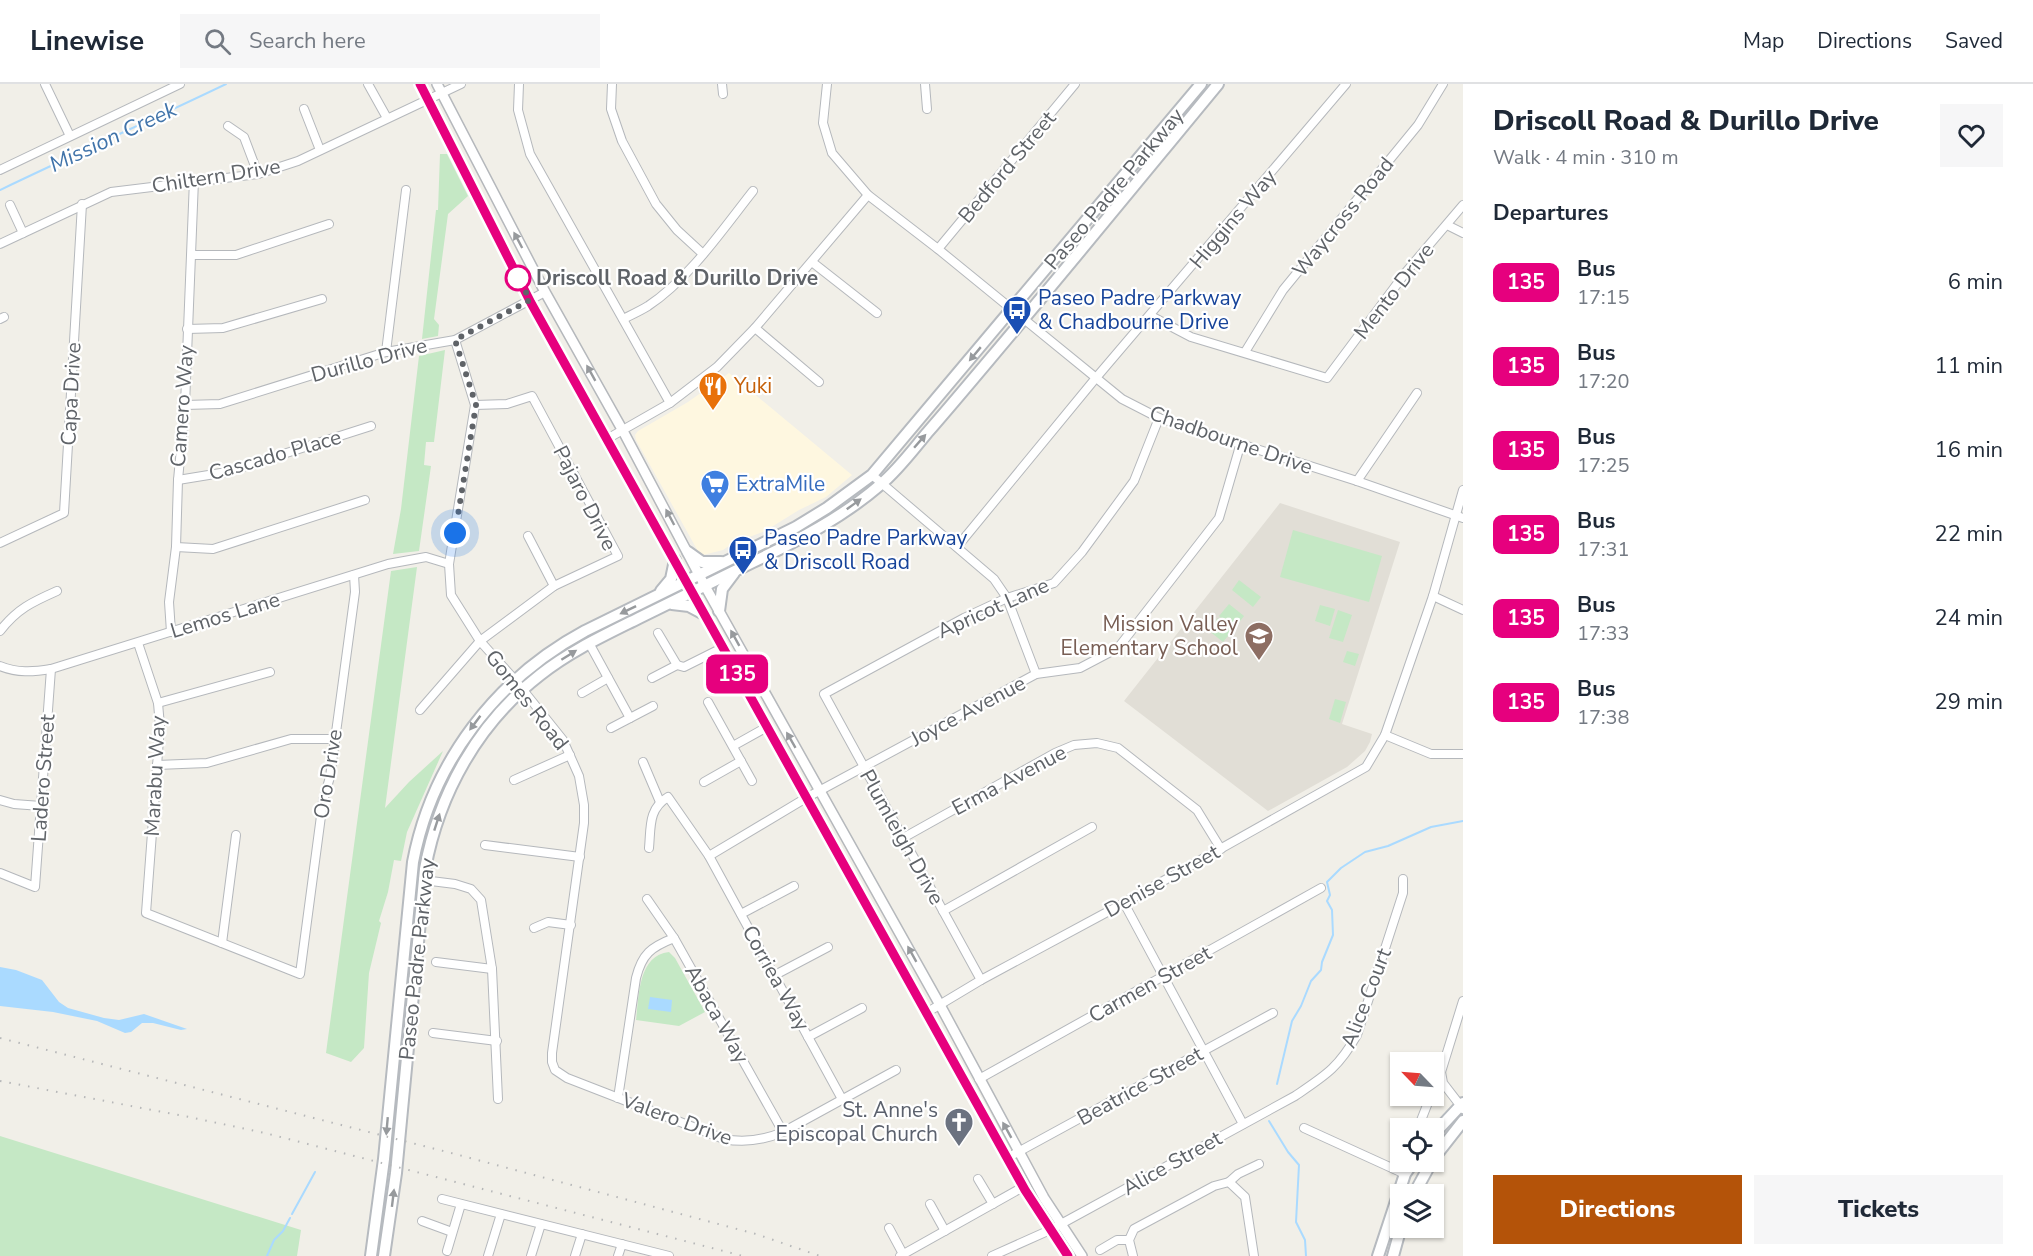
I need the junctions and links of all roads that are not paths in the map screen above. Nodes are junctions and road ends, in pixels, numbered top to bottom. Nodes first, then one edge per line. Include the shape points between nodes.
1 (45, 84) edge
2 (180, 84) edge
3 (368, 84) edge
4 (420, 84) edge
5 (437, 84) edge
6 (461, 84) edge
7 (519, 84) edge
8 (612, 84) edge
9 (722, 84) edge
10 (827, 84) edge
11 (925, 84) edge
12 (1076, 84) edge
13 (1201, 84) edge
14 (1218, 84) edge
15 (1346, 84) edge
16 (1443, 84) edge
17 (442, 94) junction
18 (723, 94) dead end
19 (427, 100) junction
20 (304, 109) dead end
21 (927, 109) dead end
22 (387, 118) junction
23 (228, 126) dead end
24 (70, 136) junction
25 (320, 150) junction
26 (0, 170) edge
27 (258, 174) junction
28 (194, 180) junction
29 (406, 190) dead end
30 (753, 191) dead end
31 (868, 195) junction
32 (82, 204) junction
33 (10, 205) dead end
34 (1463, 205) edge
35 (329, 224) dead end
36 (1447, 225) junction
37 (23, 233) junction
38 (1463, 233) edge
39 (0, 244) edge
40 (939, 249) junction
41 (703, 254) junction
42 (192, 255) junction
43 (812, 262) junction
44 (545, 292) junction
45 (322, 299) dead end
46 (530, 300) junction
47 (1012, 309) junction
48 (877, 313) dead end
49 (1151, 316) junction
50 (623, 319) junction
51 (1024, 319) junction
52 (756, 328) junction
53 (187, 329) junction
54 (455, 340) junction
55 (386, 352) junction
56 (1245, 352) junction
57 (1095, 379) junction
58 (819, 382) dead end
59 (1417, 393) dead end
60 (670, 403) junction
61 (185, 405) junction
62 (476, 405) junction
63 (1159, 418) junction
64 (371, 426) dead end
65 (623, 431) junction
66 (608, 439) junction
67 (1240, 446) junction
68 (872, 475) junction
69 (178, 480) junction
70 (1357, 481) junction
71 (881, 484) junction
72 (1463, 490) edge
73 (365, 500) dead end
74 (1459, 517) edge
75 (528, 536) dead end
76 (0, 543) edge
77 (957, 546) junction
78 (176, 547) junction
79 (688, 552) junction
80 (675, 560) junction
81 (727, 562) junction
82 (449, 564) junction
83 (737, 570) junction
84 (354, 575) junction
85 (700, 575) junction
86 (687, 581) junction
87 (554, 586) junction
88 (705, 586) junction
89 (57, 591) dead end
90 (692, 592) junction
91 (656, 596) junction
92 (1433, 596) junction
93 (1007, 598) junction
94 (669, 603) junction
95 (1463, 610) edge
96 (720, 611) junction
97 (704, 614) junction
98 (0, 631) edge
99 (171, 632) junction
100 (658, 633) dead end
101 (480, 641) junction
102 (138, 643) junction
103 (589, 643) junction
104 (722, 648) junction
105 (677, 665) junction
106 (0, 666) edge
107 (51, 669) junction
108 (270, 672) dead end
109 (1036, 674) junction
110 (608, 678) junction
111 (652, 678) dead end
112 (515, 680) junction
113 (522, 690) junction
114 (582, 693) dead end
115 (824, 694) joint
116 (708, 702) dead end
117 (158, 703) junction
118 (653, 706) dead end
119 (420, 710) dead end
120 (630, 718) junction
121 (767, 727) junction
122 (611, 728) dead end
123 (1385, 735) junction
124 (335, 739) junction
125 (733, 746) junction
126 (1463, 754) edge
127 (570, 755) junction
128 (741, 760) junction
129 (643, 762) dead end
130 (158, 765) junction
131 (864, 767) junction
132 (514, 780) dead end
133 (704, 782) dead end
134 (752, 782) dead end
135 (821, 791) junction
136 (806, 798) junction
137 (0, 800) edge
138 (660, 802) junction
139 (42, 806) junction
140 (424, 818) junction
141 (1092, 827) dead end
142 (236, 835) dead end
143 (903, 838) junction
144 (485, 845) dead end
145 (649, 848) dead end
146 (1221, 849) junction
147 (710, 856) junction
148 (580, 857) junction
149 (0, 873) edge
150 (1403, 879) dead end
151 (423, 880) junction
152 (794, 886) dead end
153 (1321, 888) dead end
154 (647, 898) dead end
155 (1124, 903) junction
156 (943, 911) junction
157 (741, 914) junction
158 (571, 925) junction
159 (534, 928) dead end
160 (674, 938) junction
161 (222, 943) junction
162 (828, 947) dead end
163 (436, 962) dead end
164 (492, 969) junction
165 (775, 975) junction
166 (1164, 977) junction
167 (981, 980) junction
168 (1463, 1001) edge
169 (940, 1005) junction
170 (862, 1008) dead end
171 (926, 1013) junction
172 (1273, 1013) dead end
173 (433, 1033) dead end
174 (808, 1037) junction
175 (497, 1041) junction
176 (1204, 1051) junction
177 (1444, 1061) edge
178 (555, 1070) joint
179 (896, 1070) dead end
180 (979, 1079) junction
181 (1444, 1084) edge
182 (1295, 1096) joint
183 (618, 1098) junction
184 (498, 1099) dead end
185 (842, 1100) junction
186 (1462, 1106) edge
187 (1463, 1121) edge
188 (1243, 1124) junction
189 (1444, 1124) edge
190 (1304, 1128) dead end
191 (783, 1132) junction
192 (1444, 1145) edge
193 (1019, 1152) junction
194 (1008, 1158) junction
195 (1259, 1164) dead end
196 (1405, 1174) joint
197 (978, 1179) dead end
198 (1229, 1182) junction
199 (1023, 1187) junction
200 (442, 1199) dead end
201 (461, 1204) junction
202 (930, 1204) dead end
203 (993, 1204) junction
204 (501, 1214) junction
205 (422, 1221) dead end
206 (541, 1224) junction
207 (1060, 1224) junction
208 (889, 1228) dead end
209 (1050, 1230) junction
210 (945, 1231) junction
211 (452, 1232) junction
212 (582, 1234) junction
213 (1398, 1238) edge
214 (1129, 1240) junction
215 (622, 1244) junction
216 (1100, 1250) dead end
217 (447, 1251) dead end
218 (664, 1255) edge
219 (902, 1255) edge
220 (371, 1256) edge
221 (384, 1256) edge
222 (488, 1256) edge
223 (531, 1256) edge
224 (575, 1256) edge
225 (618, 1256) edge
226 (992, 1256) edge
227 (1068, 1256) edge
228 (1082, 1256) edge
229 (1133, 1256) edge
230 (1254, 1256) edge
231 (1378, 1256) edge
232 (1393, 1256) edge

1 - 24 street
2 - 24 street
3 - 22 street
4 - 19 street
5 - 17 street
6 - 17 street, Chiltern Drive
7 - 50 street via 518,110 530,154
8 - 41 street via 611,109 622,141 656,204
9 - 18 street
10 - 31 street, Chadbourne Drive via 823,123 832,153
11 - 21 street
12 - 40 street, Bedford Street
13 - 47 main road, Paseo Padre Parkway
14 - 51 main road, Paseo Padre Parkway
15 - 49 street, Higgins Way
16 - 56 street, Waycross Road via 1419,124 1283,290
17 - 19 street, Chiltern Drive
44 -> 17 street
19 - 22 street, Chiltern Drive
19 - 46 street
20 - 25 street
22 - 25 street, Chiltern Drive
23 - 27 street via 244,137
24 - 26 street
25 - 27 street, Chiltern Drive
27 - 28 street, Chiltern Drive
28 - 32 street, Chiltern Drive via 111,192
28 - 42 street, Camero Way
29 - 55 street
30 - 41 street
31 - 40 street, Chadbourne Drive
31 - 43 street
32 - 37 street, Chiltern Drive
32 - 76 street, Capa Drive via 64,513
33 - 37 street
34 - 36 street, Mento Drive
35 - 42 street via 236,255
36 - 38 street
36 - 56 street, Mento Drive via 1406,272 1327,378
37 - 39 street, Chiltern Drive
40 - 47 street, Chadbourne Drive
41 - 50 street via 650,305
42 - 53 street, Camero Way
43 - 48 street
43 - 52 street
44 - 46 street, Durillo Drive
65 -> 44 street
45 - 53 street via 223,328
46 - 54 street, Durillo Drive
46 - 66 street
47 - 51 street, Chadbourne Drive
47 -> 68 main road, Paseo Padre Parkway
49 - 56 street via 1191,337
49 - 57 street, Higgins Way
50 - 60 street
51 - 57 street, Chadbourne Drive
71 -> 51 main road, Paseo Padre Parkway
52 - 58 street
52 - 60 street via 717,367
53 - 61 street, Camero Way
54 - 55 street, Durillo Drive
54 - 62 street, Gomes Road
55 - 61 street, Durillo Drive via 220,404
57 - 63 street, Chadbourne Drive via 1122,399
57 - 77 street, Higgins Way
59 - 70 street
60 - 65 street
61 - 69 street, Camero Way
62 - 82 street, Gomes Road
62 - 87 street, Pajaro Drive via 507,404 532,396 618,556
63 - 67 street, Chadbourne Drive
63 - 93 street, Apricot Lane via 1134,481 1082,552 1054,583
64 - 69 street, Cascado Place via 227,472
65 - 66 street
79 -> 65 street
66 - 80 street
67 - 70 street, Chadbourne Drive
67 - 109 street, Joyce Avenue via 1219,518 1118,648 1080,668
68 - 71 street
68 - 81 main road, Paseo Padre Parkway via 805,522
69 - 78 street, Camero Way
70 - 74 street, Chadbourne Drive
71 - 77 street
83 -> 71 main road, Paseo Padre Parkway via 833,519
72 - 74 street, Denise Street
73 - 78 street via 213,549
74 - 92 street, Denise Street
75 - 87 street
77 - 93 street via 994,579
78 - 99 street, Camero Way via 169,602
79 - 81 main road via 702,562
79 - 85 street
80 - 86 street
80 - 91 main road via 671,579
81 - 85 main road, Paseo Padre Parkway
82 - 84 street, Lemos Lane via 426,557
82 - 101 street, Gomes Road via 452,595
83 - 88 main road, Paseo Padre Parkway
83 - 96 main road via 722,589
84 - 99 street, Lemos Lane
84 - 124 street, Oro Drive
85 - 86 main road, Paseo Padre Parkway
85 - 88 street
86 - 90 street
86 - 91 main road, Paseo Padre Parkway
87 - 101 street, Pajaro Drive
88 - 90 main road, Paseo Padre Parkway
88 - 96 street
89 - 98 street via 28,603
90 - 94 main road, Paseo Padre Parkway
90 - 97 street
91 -> 112 main road, Paseo Padre Parkway via 565,642
92 - 95 street
92 - 123 street, Denise Street
93 - 109 street
93 - 115 street, Apricot Lane
94 - 97 main road via 689,606
94 - 103 main road, Paseo Padre Parkway
135 -> 96 street
97 - 104 street
99 - 102 street, Lemos Lane
100 - 105 street
101 - 112 street, Gomes Road
101 - 119 street, Pajaro Drive
102 - 107 street, Lemos Lane
102 - 117 street, Marabu Way
103 - 110 street
113 -> 103 main road, Paseo Padre Parkway
104 - 105 street via 684,667
104 - 121 street
105 - 111 street
106 - 107 street, Lemos Lane via 33,672
107 - 139 street, Ladero Street
108 - 117 street
109 - 131 street, Joyce Avenue
110 - 114 street
110 - 120 street
112 - 113 street, Gomes Road
112 -> 140 main road, Paseo Padre Parkway via 461,743
113 - 127 street, Gomes Road via 563,740
151 -> 113 main road, Paseo Padre Parkway via 436,825 457,775 486,730
115 - 131 street, Plumleigh Drive
116 - 125 street
117 - 130 street, Marabu Way
118 - 120 street
120 - 122 street
121 - 125 street
121 - 136 street
123 - 126 street via 1431,754
123 - 146 street, Denise Street via 1366,767
124 - 130 street via 291,739 207,763
124 - 161 street, Oro Drive via 300,974
125 - 128 street
127 - 132 street
127 - 148 street, Gomes Road via 579,776 584,806
128 - 133 street
128 - 134 street
129 - 138 street
130 - 161 street, Marabu Way via 146,913
131 - 135 street, Joyce Avenue
131 - 143 street, Plumleigh Drive
135 - 136 street, Joyce Avenue
169 -> 135 street
136 - 147 street, Joyce Avenue
136 - 171 street
137 - 139 street
138 - 145 street via 653,812
138 - 147 street, Corriea Way via 668,797
139 - 149 street, Ladero Street via 35,887
140 - 151 main road via 418,866
140 -> 220 main road, Paseo Padre Parkway via 410,877 384,1159
141 - 156 street
142 - 161 street
143 - 146 street, Erma Avenue via 1055,753 1074,745 1097,743 1118,748 1197,810
143 - 156 street, Plumleigh Drive
144 - 148 street
146 - 155 street, Denise Street
147 - 157 street, Corriea Way
148 - 158 street, Gomes Road
150 - 182 street, Alice Court via 1403,893 1357,1035 1329,1073
151 - 164 street via 471,889 481,900
221 -> 151 main road, Paseo Padre Parkway
152 - 157 street
153 - 166 street, Carmen Street
154 - 160 street, Abaca Way
155 - 166 street
155 - 167 street, Denise Street
156 - 167 street, Plumleigh Drive
157 - 165 street, Corriea Way
158 - 159 street via 548,922
158 - 178 street, Gomes Road via 552,1053
160 - 183 street via 657,944 639,964
160 - 191 street, Abaca Way
162 - 165 street
163 - 164 street
164 - 175 street
165 - 174 street, Corriea Way
166 - 176 street
166 - 180 street, Carmen Street
167 - 169 street, Denise Street
168 - 177 street
169 - 171 street, Denise Street
169 - 180 street
170 - 174 street
171 - 194 street
172 - 176 street, Beatrice Street
173 - 175 street
174 - 185 street, Corriea Way
175 - 184 street
176 - 188 street
176 - 193 street, Beatrice Street
178 - 183 street, Valero Drive
179 - 185 street, Valero Drive
193 -> 180 street
181 - 186 street
182 - 188 street, Alice Street
183 - 191 street, Valero Drive via 738,1142
185 - 191 street, Valero Drive
186 - 189 main road
187 - 192 main road
188 - 207 street, Alice Street
190 - 196 street
193 - 194 street, Beatrice Street
193 - 207 street
194 - 199 street
195 - 198 street
196 - 231 main road
197 - 203 street
198 - 214 street via 1214,1186 1134,1229
198 - 230 street via 1245,1197
199 - 203 street
199 - 209 street
200 - 201 street
201 - 204 street
201 - 211 street
202 - 210 street
203 - 210 street
204 - 206 street
204 - 222 street
205 - 211 street
206 - 212 street
206 - 223 street
207 - 209 street, Alice Street
207 - 228 street
208 - 219 street
209 - 226 street, Alice Street
209 - 227 street
210 - 219 street
211 - 217 street
212 - 215 street
212 - 224 street
213 - 232 main road
214 - 216 street via 1117,1240
214 - 229 street
215 - 218 street
215 - 225 street

